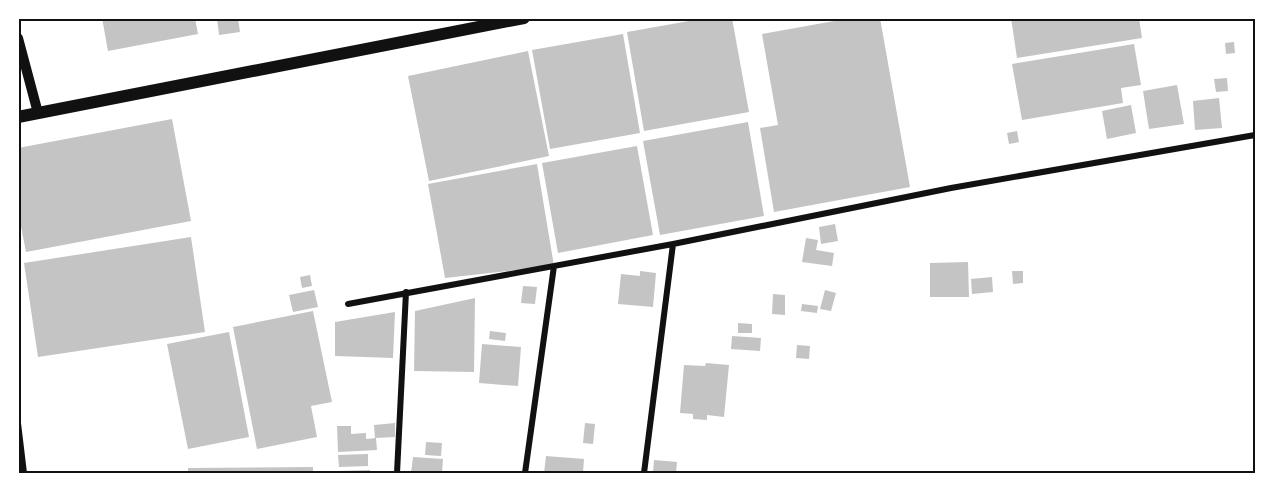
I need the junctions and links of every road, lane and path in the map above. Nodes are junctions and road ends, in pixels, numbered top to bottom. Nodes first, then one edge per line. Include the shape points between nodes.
1 (524, 18) edge
2 (18, 38) edge
3 (38, 113) junction
4 (18, 117) edge
5 (1255, 135) edge
6 (673, 244) junction
7 (554, 266) junction
8 (406, 292) junction
9 (348, 304) dead end
10 (18, 423) edge
11 (24, 473) edge
12 (397, 473) edge
13 (525, 473) edge
14 (644, 473) edge

1 - 3 main road
2 - 3 street
3 - 4 main road
5 - 6 street via 951,188
6 - 7 street
6 - 14 street
7 - 8 street
7 - 13 street
8 - 9 street
8 - 12 street
10 - 11 street

